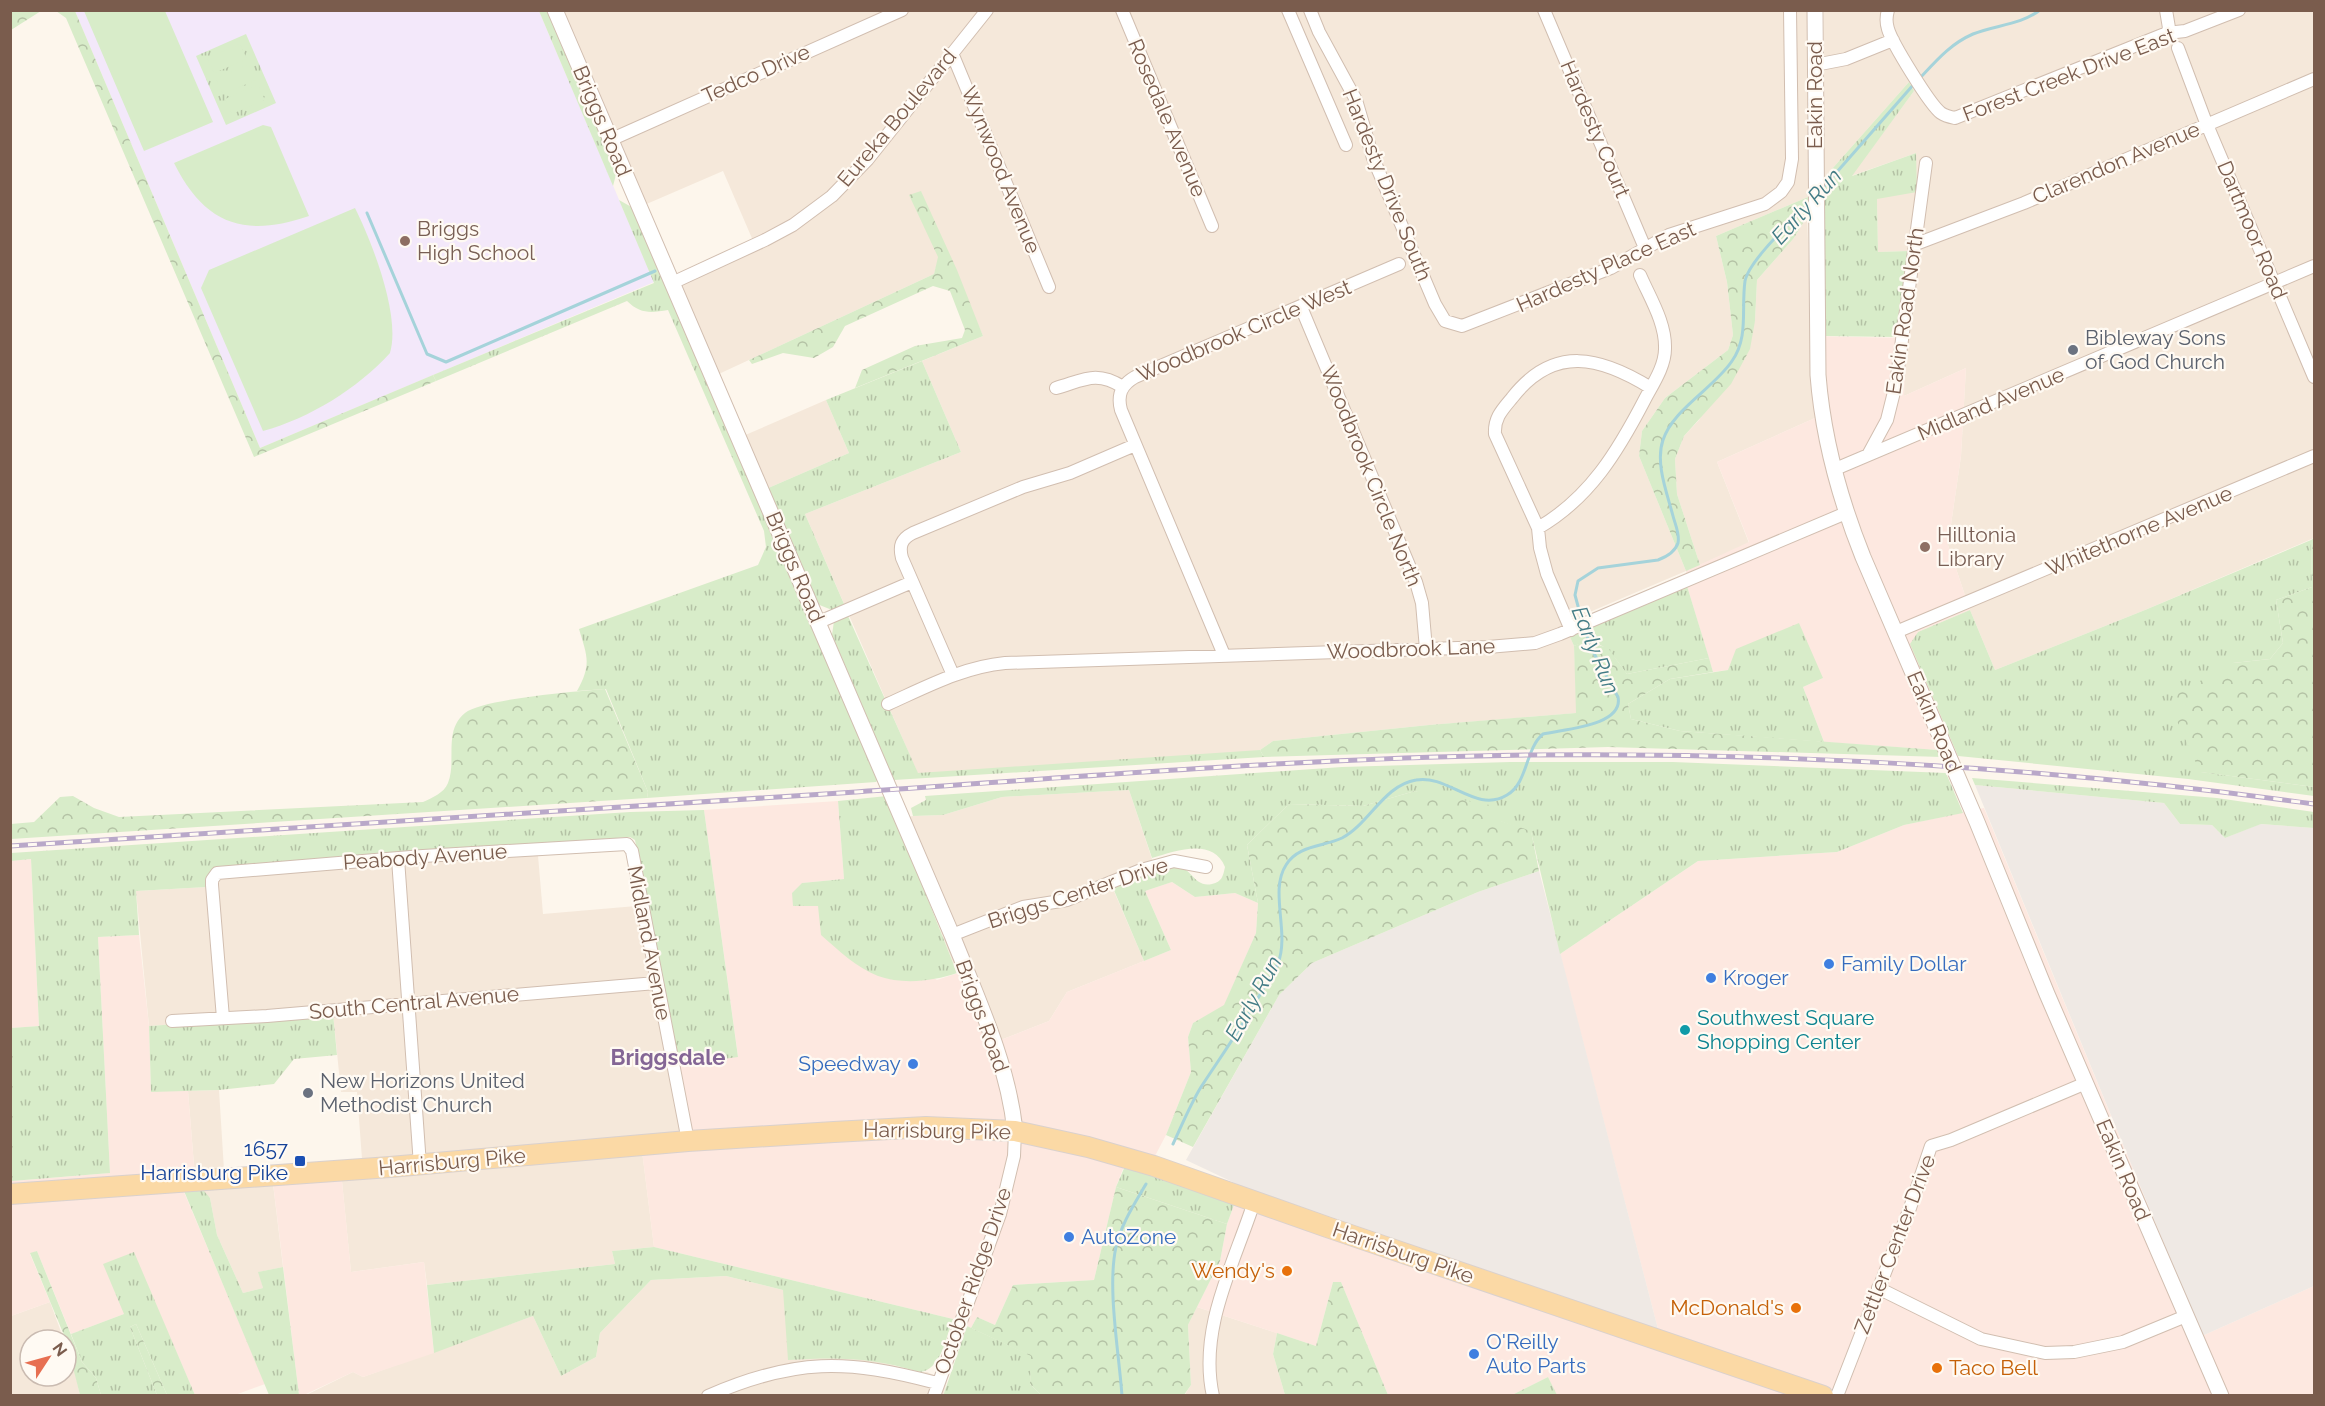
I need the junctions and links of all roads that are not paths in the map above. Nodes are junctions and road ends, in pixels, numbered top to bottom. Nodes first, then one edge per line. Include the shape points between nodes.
1 (555, 10) edge
2 (902, 10) edge
3 (987, 10) edge
4 (1122, 10) edge
5 (1288, 10) edge
6 (1310, 10) edge
7 (1544, 10) edge
8 (1790, 10) edge
9 (1815, 10) edge
10 (1888, 10) edge
11 (2166, 10) edge
12 (2238, 10) edge
13 (2167, 33) junction
14 (1893, 40) junction
15 (2178, 48) dead end
16 (952, 52) junction
17 (1815, 65) junction
18 (2314, 79) edge
19 (2207, 123) junction
20 (610, 140) junction
21 (1346, 145) dead end
22 (1926, 163) dead end
23 (1212, 226) dead end
24 (1916, 244) junction
25 (1645, 248) junction
26 (1399, 264) dead end
27 (2314, 266) edge
28 (1640, 275) dead end
29 (2275, 282) junction
30 (672, 283) junction
31 (1049, 287) dead end
32 (1301, 307) junction
33 (1451, 324) joint
34 (2314, 378) edge
35 (1123, 387) junction
36 (1056, 388) dead end
37 (1651, 388) junction
38 (1135, 445) junction
39 (1868, 455) junction
40 (2314, 456) edge
41 (1833, 470) junction
42 (1846, 513) junction
43 (1538, 528) junction
44 (912, 582) junction
45 (819, 622) junction
46 (1579, 626) junction
47 (1896, 632) junction
48 (1426, 649) junction
49 (1224, 655) junction
50 (953, 675) junction
51 (888, 704) dead end
52 (632, 851) joint
53 (398, 859) junction
54 (1206, 867) dead end
55 (952, 935) junction
56 (656, 983) junction
57 (407, 1003) junction
58 (223, 1018) junction
59 (172, 1021) dead end
60 (2086, 1083) junction
61 (1015, 1131) junction
62 (688, 1141) junction
63 (420, 1165) junction
64 (10, 1194) edge
65 (1254, 1202) junction
66 (1878, 1288) junction
67 (2186, 1316) junction
68 (936, 1389) edge
69 (708, 1395) edge
70 (1213, 1395) edge
71 (1823, 1395) edge
72 (1837, 1395) edge
73 (2221, 1395) edge

1 - 20 street, Briggs Road
2 - 20 street, Tedco Drive
3 - 16 street, Eureka Boulevard
4 - 23 street, Rosedale Avenue
5 - 21 street
6 - 33 street, Hardesty Drive South via 1356,100 1372,158 1440,316
7 - 25 street, Hardesty Court
8 - 25 street, Hardesty Place East via 1792,159 1788,182 1765,204 1669,235
9 - 17 street, Eakin Road
10 - 14 street via 1888,30
11 - 13 street
12 - 13 street, Forest Creek Drive East via 2186,31
13 - 14 street, Forest Creek Drive East via 1954,118 1942,115 1929,100
14 - 17 street via 1846,59
15 - 19 street, Dartmoor Road
16 - 30 street, Eureka Boulevard via 868,159 832,196 794,225
16 - 31 street, Wynwood Avenue
17 - 41 street, Eakin Road via 1818,375
18 - 19 street, Clarendon Avenue
19 - 24 street, Clarendon Avenue via 2024,203
19 - 29 street, Dartmoor Road
20 - 30 street, Briggs Road
22 - 24 street, Eakin Road North
24 - 39 street, Eakin Road North via 1896,384 1887,420
25 - 33 street, Hardesty Place East via 1604,271 1501,313 1462,326
26 - 32 street, Woodbrook Circle West
27 - 29 street, Midland Avenue
28 - 37 street via 1664,336 1664,360
29 - 34 street, Dartmoor Road
29 - 39 street, Midland Avenue
30 - 45 street, Briggs Road
32 - 35 street, Woodbrook Circle West via 1135,377
32 - 48 street, Woodbrook Circle North via 1406,556 1422,603
35 - 36 street via 1099,376
35 - 38 street, Woodbrook Circle West via 1119,397 1121,410
37 - 43 street via 1604,470 1583,495
37 - 43 street via 1605,364 1580,361 1545,369 1515,394 1496,418 1495,434
38 - 44 street via 906,537 900,551
38 - 49 street, Woodbrook Circle West
39 - 41 street, Midland Avenue
40 - 47 street, Whitethorne Avenue
41 - 42 street, Eakin Road
42 - 46 street, Woodbrook Lane
42 - 47 street, Eakin Road
43 - 46 street via 1547,574
44 - 45 street
44 - 50 street
45 - 55 street, Briggs Road
46 - 48 street, Woodbrook Lane via 1535,643
47 - 60 street, Eakin Road
48 - 49 street, Woodbrook Lane
49 - 50 street, Woodbrook Lane via 1005,663
50 - 51 street, Woodbrook Lane
52 - 53 street, Peabody Avenue via 622,843
52 - 56 street, Midland Avenue
53 - 57 street
53 - 58 street, Peabody Avenue via 214,875
54 - 55 street, Briggs Center Drive via 1174,861 1067,900 1023,907
55 - 61 street, Briggs Road via 997,1050
56 - 57 street, South Central Avenue
56 - 62 street, Midland Avenue
57 - 58 street, South Central Avenue
57 - 63 street
58 - 59 street, South Central Avenue
60 - 66 street, Zettler Center Drive via 1931,1146
60 - 67 street, Eakin Road
61 - 62 main road, Harrisburg Pike via 926,1127
61 - 65 main road, Harrisburg Pike via 1129,1158
61 - 68 street, October Ridge Drive via 1014,1156 1000,1214
62 - 63 main road, Harrisburg Pike
63 - 64 main road, Harrisburg Pike
65 - 70 street via 1214,1318 1209,1355
65 - 71 main road, Harrisburg Pike
66 - 67 street via 1982,1339 2045,1353 2074,1352 2123,1342
66 - 72 street, Zettler Center Drive
67 - 73 street, Eakin Road
68 - 69 street via 875,1368 824,1365 770,1373

